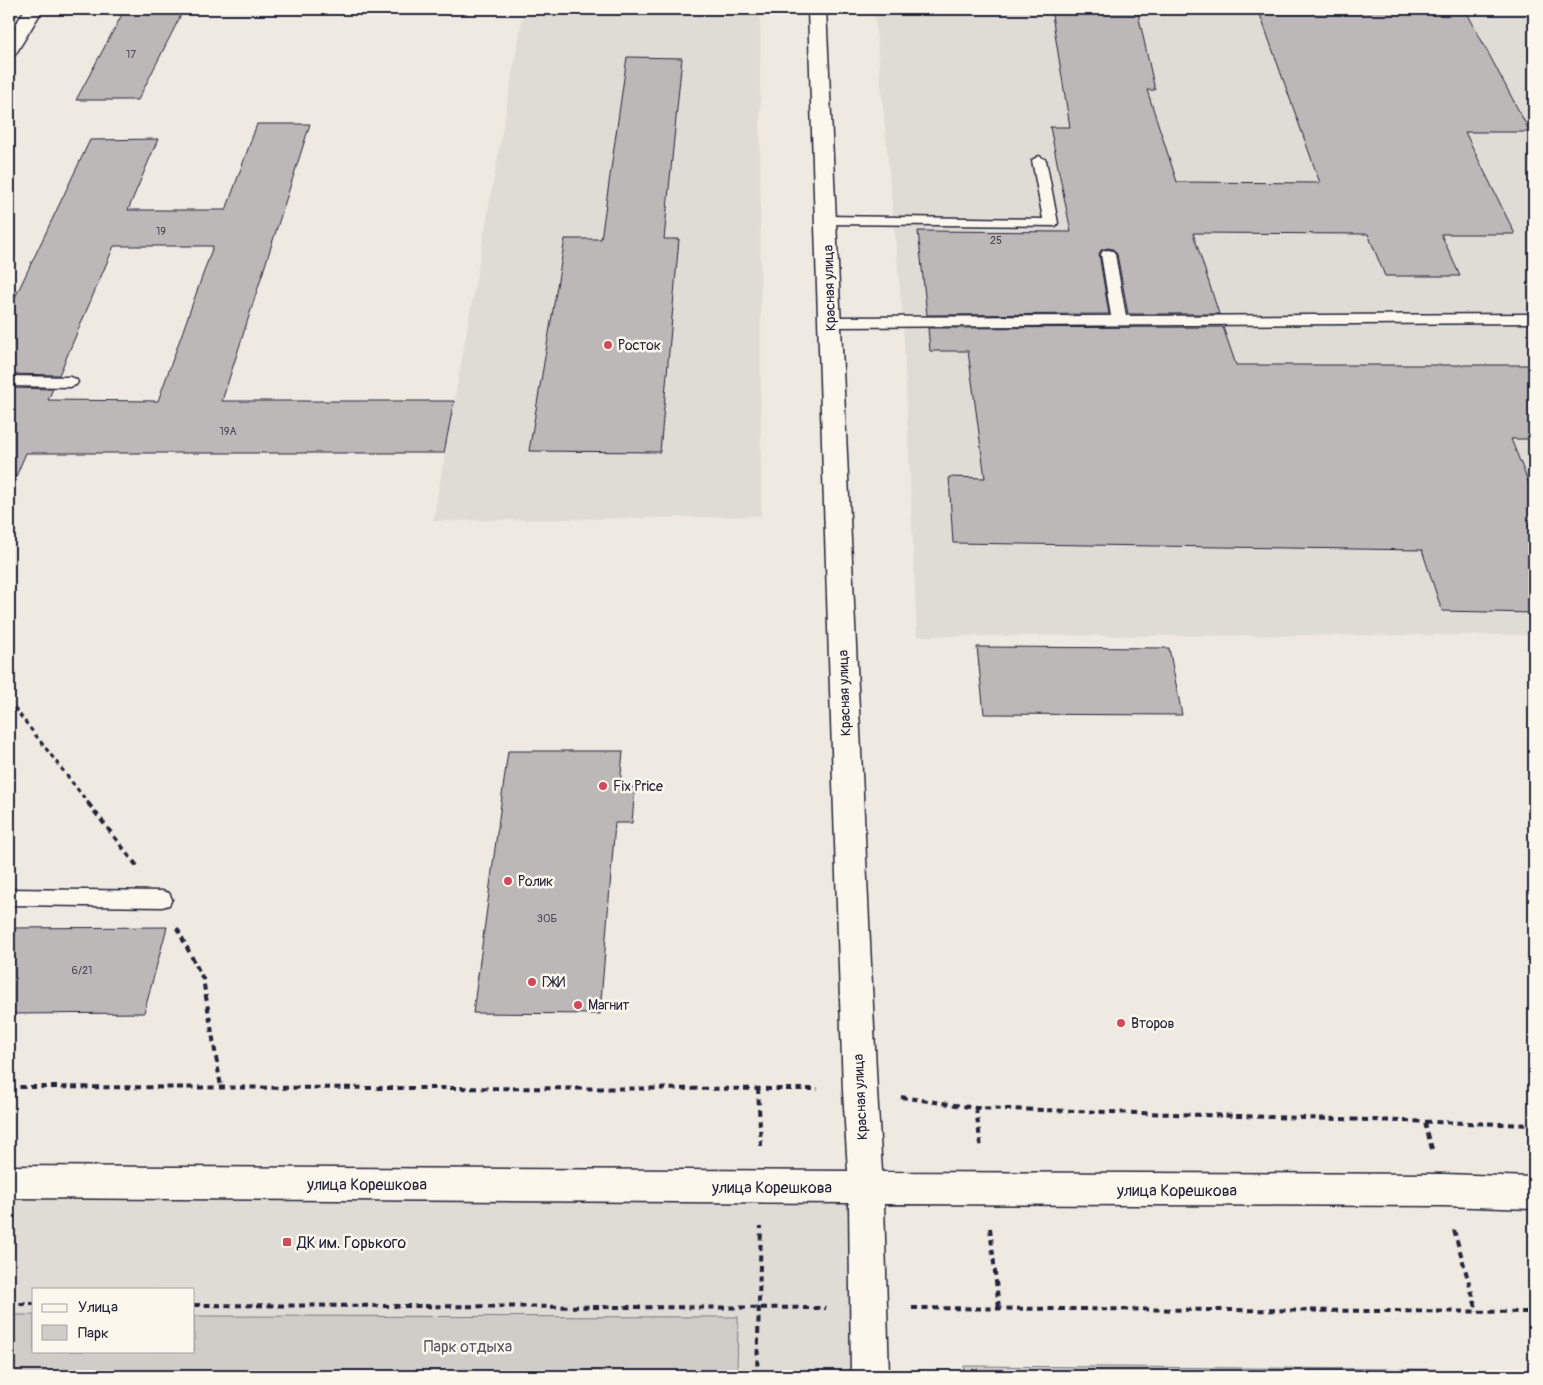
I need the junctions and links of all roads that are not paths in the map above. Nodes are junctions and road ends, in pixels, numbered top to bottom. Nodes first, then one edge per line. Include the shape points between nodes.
1 (34, 9) edge
2 (817, 9) edge
3 (9, 51) edge
4 (1039, 160) dead end
5 (826, 220) junction
6 (1108, 254) dead end
7 (1534, 319) edge
8 (1119, 321) junction
9 (830, 322) junction
10 (9, 381) edge
11 (70, 382) dead end
12 (9, 897) edge
13 (162, 899) dead end
14 (9, 1182) edge
15 (866, 1188) junction
16 (1534, 1193) edge
17 (870, 1376) edge

1 - 3 main road
2 - 5 main road, Красная улица
4 - 5 lane via 1051,223
5 - 9 main road, Красная улица
6 - 8 lane
7 - 8 lane
8 - 9 lane
9 - 15 main road, Красная улица
10 - 11 lane
12 - 13 lane
14 - 15 main road, улица Корешкова
15 - 16 main road, улица Корешкова
15 - 17 main road, Красная улица

